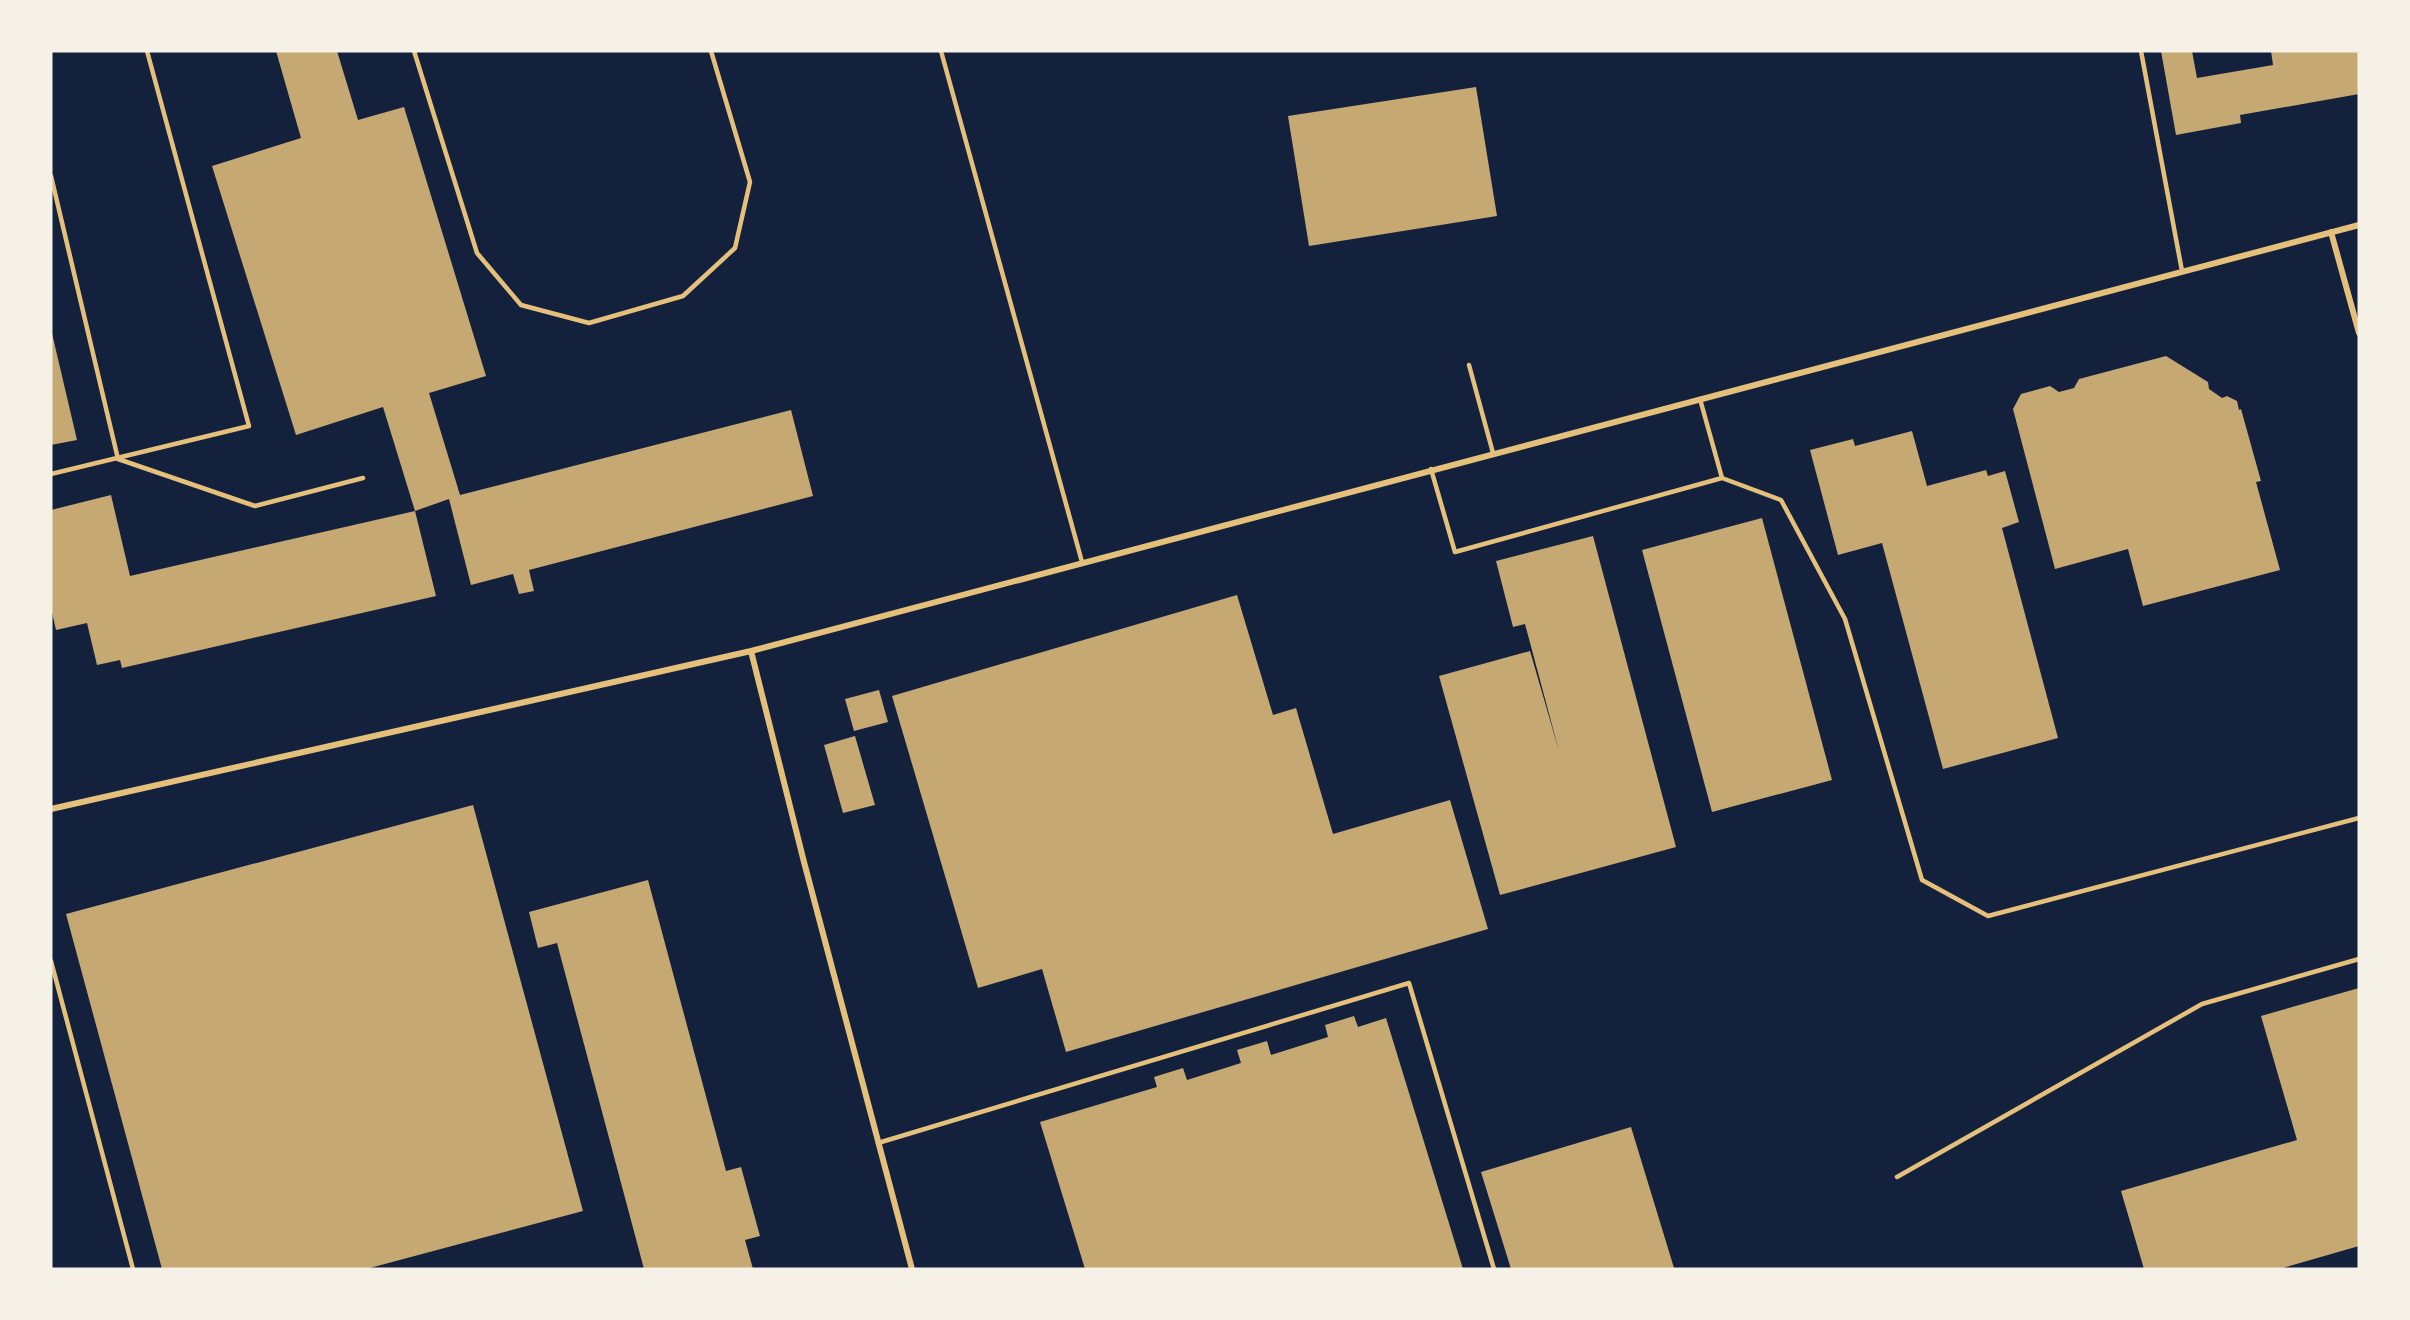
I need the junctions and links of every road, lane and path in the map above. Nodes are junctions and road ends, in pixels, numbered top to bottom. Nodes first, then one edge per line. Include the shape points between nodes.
1 (147, 51) edge
2 (414, 51) edge
3 (711, 51) edge
4 (941, 51) edge
5 (2141, 51) edge
6 (51, 176) edge
7 (2359, 225) edge
8 (2331, 232) junction
9 (2182, 270) junction
10 (2359, 333) edge
11 (1469, 365) dead end
12 (1700, 399) junction
13 (1493, 453) junction
14 (118, 459) junction
15 (1431, 469) junction
16 (51, 474) edge
17 (363, 478) dead end
18 (1722, 478) junction
19 (1082, 562) junction
20 (751, 651) junction
21 (51, 809) edge
22 (2359, 818) edge
23 (2359, 960) edge
24 (51, 961) edge
25 (878, 1143) junction
26 (1897, 1177) dead end
27 (133, 1269) edge
28 (912, 1269) edge
29 (1494, 1269) edge

1 - 14 lane via 249,426
2 - 3 lane via 477,253 521,305 589,322 683,296 735,248 750,182
4 - 19 lane
5 - 9 lane
6 - 14 lane
7 - 8 street
8 - 9 street
8 - 10 street
9 - 12 street
11 - 13 lane
12 - 13 street
12 - 18 lane
13 - 15 street
14 - 16 lane
14 - 17 lane via 255,506
15 - 18 lane via 1455,552
15 - 19 street
18 - 22 lane via 1781,501 1845,619 1922,880 1988,916
19 - 20 street
20 - 21 street
20 - 25 street
23 - 26 lane via 2202,1004
24 - 27 lane
25 - 28 street
25 - 29 lane via 1409,983

